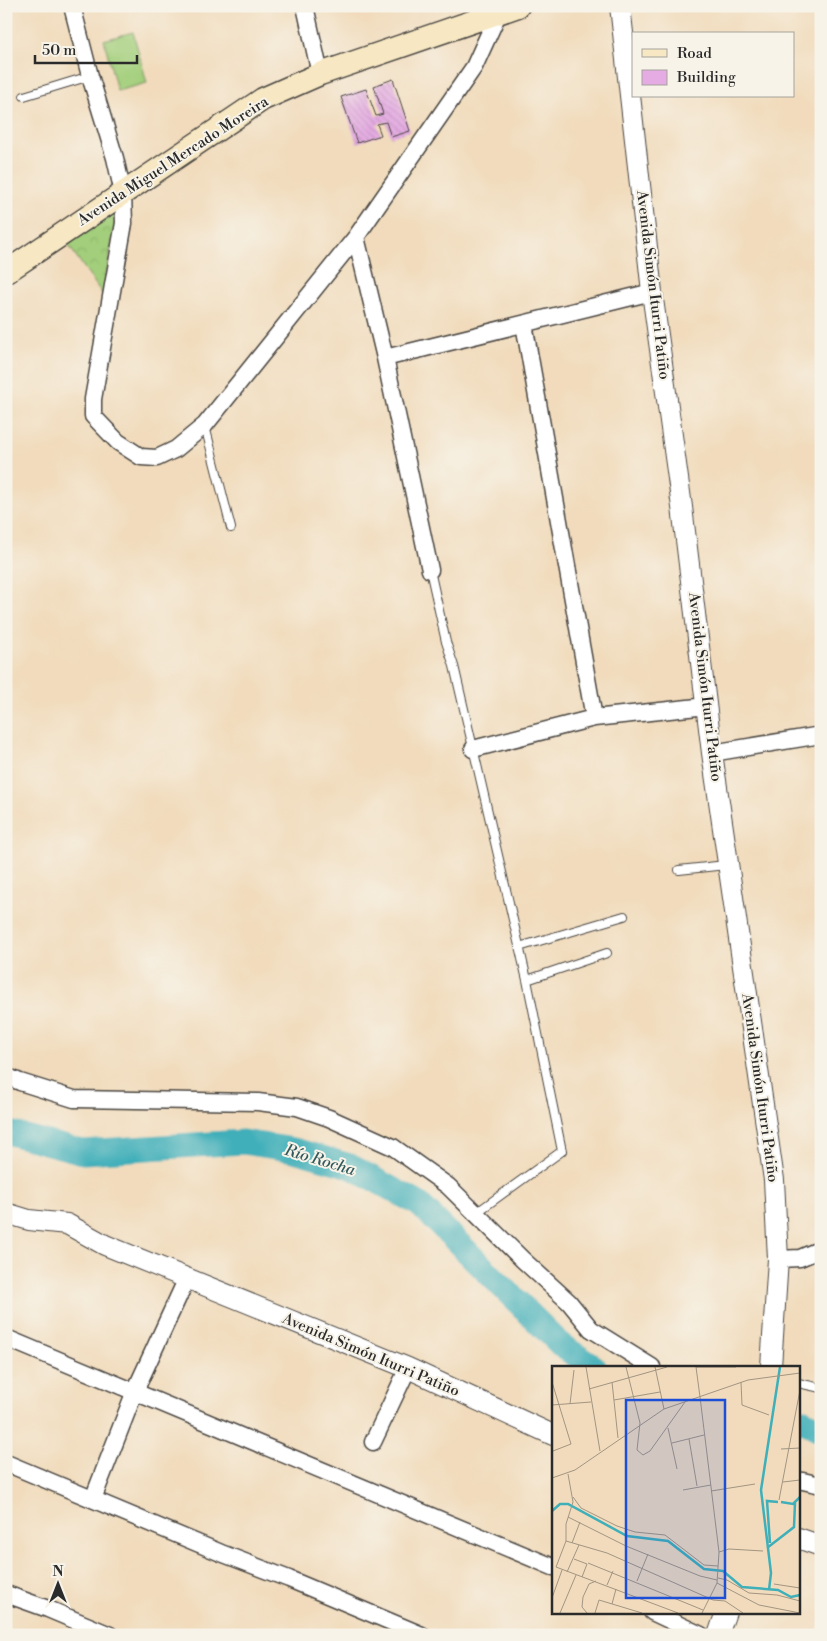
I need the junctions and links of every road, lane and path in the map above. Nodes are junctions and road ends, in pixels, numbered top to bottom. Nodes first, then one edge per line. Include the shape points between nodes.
1 (72, 6) edge
2 (305, 6) edge
3 (620, 6) edge
4 (508, 9) edge
5 (320, 74) junction
6 (90, 76) junction
7 (24, 96) dead end
8 (123, 192) junction
9 (356, 237) junction
10 (6, 272) edge
11 (652, 292) junction
12 (524, 324) junction
13 (385, 358) junction
14 (205, 425) junction
15 (231, 528) dead end
16 (430, 570) joint
17 (706, 706) junction
18 (594, 718) junction
19 (821, 735) edge
20 (473, 749) junction
21 (712, 753) junction
22 (728, 864) junction
23 (679, 870) dead end
24 (624, 916) dead end
25 (520, 948) junction
26 (607, 953) dead end
27 (527, 980) junction
28 (6, 1076) edge
29 (6, 1213) edge
30 (476, 1213) junction
31 (821, 1249) edge
32 (778, 1259) junction
33 (187, 1278) junction
34 (6, 1338) edge
35 (650, 1366) edge
36 (771, 1366) edge
37 (408, 1368) junction
38 (800, 1383) edge
39 (821, 1388) edge
40 (135, 1391) junction
41 (552, 1435) edge
42 (373, 1442) dead end
43 (6, 1463) edge
44 (800, 1480) edge
45 (821, 1485) edge
46 (93, 1499) junction
47 (800, 1539) edge
48 (821, 1546) edge
49 (552, 1567) edge
50 (6, 1594) edge
51 (656, 1614) edge
52 (725, 1614) edge
53 (110, 1635) edge
54 (422, 1635) edge
55 (701, 1635) edge
56 (718, 1635) edge

1 - 6 street
2 - 5 street
3 - 11 street, Avenida Simón Iturri Patiño
4 - 5 main road, Avenida Miguel Mercado Moreira
4 - 9 street via 474,67
5 - 8 main road, Avenida Miguel Mercado Moreira via 264,99
6 - 7 lane
6 - 8 street
8 - 10 main road, Avenida Miguel Mercado Moreira
8 - 14 street via 124,223 93,399 93,416 118,442 141,457 157,458 176,449
9 - 13 street
9 - 14 street
11 - 12 street
11 - 17 street, Avenida Simón Iturri Patiño
12 - 13 street
12 - 18 street
13 - 16 street
14 - 15 lane
16 - 20 lane
17 - 18 street
17 - 21 street, Avenida Simón Iturri Patiño
18 - 20 street
19 - 21 street
20 - 25 lane
21 - 22 street, Avenida Simón Iturri Patiño
22 - 23 lane
22 - 32 street, Avenida Simón Iturri Patiño via 774,1180
24 - 25 lane
25 - 27 lane
26 - 27 lane
27 - 30 lane via 562,1151
28 - 30 street via 74,1099 258,1102 297,1107 393,1147 448,1186
29 - 33 street, Avenida Simón Iturri Patiño via 29,1220 67,1224 105,1244
30 - 35 street via 569,1302 590,1329
31 - 32 street via 800,1258
32 - 36 street, Avenida Simón Iturri Patiño
33 - 37 street, Avenida Simón Iturri Patiño
33 - 40 street
34 - 40 street
37 - 41 street, Avenida Simón Iturri Patiño
37 - 42 street
38 - 39 lane
40 - 46 street
40 - 49 street
43 - 46 street
44 - 45 street
46 - 54 street
47 - 48 street
50 - 53 street
51 - 55 street
52 - 56 street

